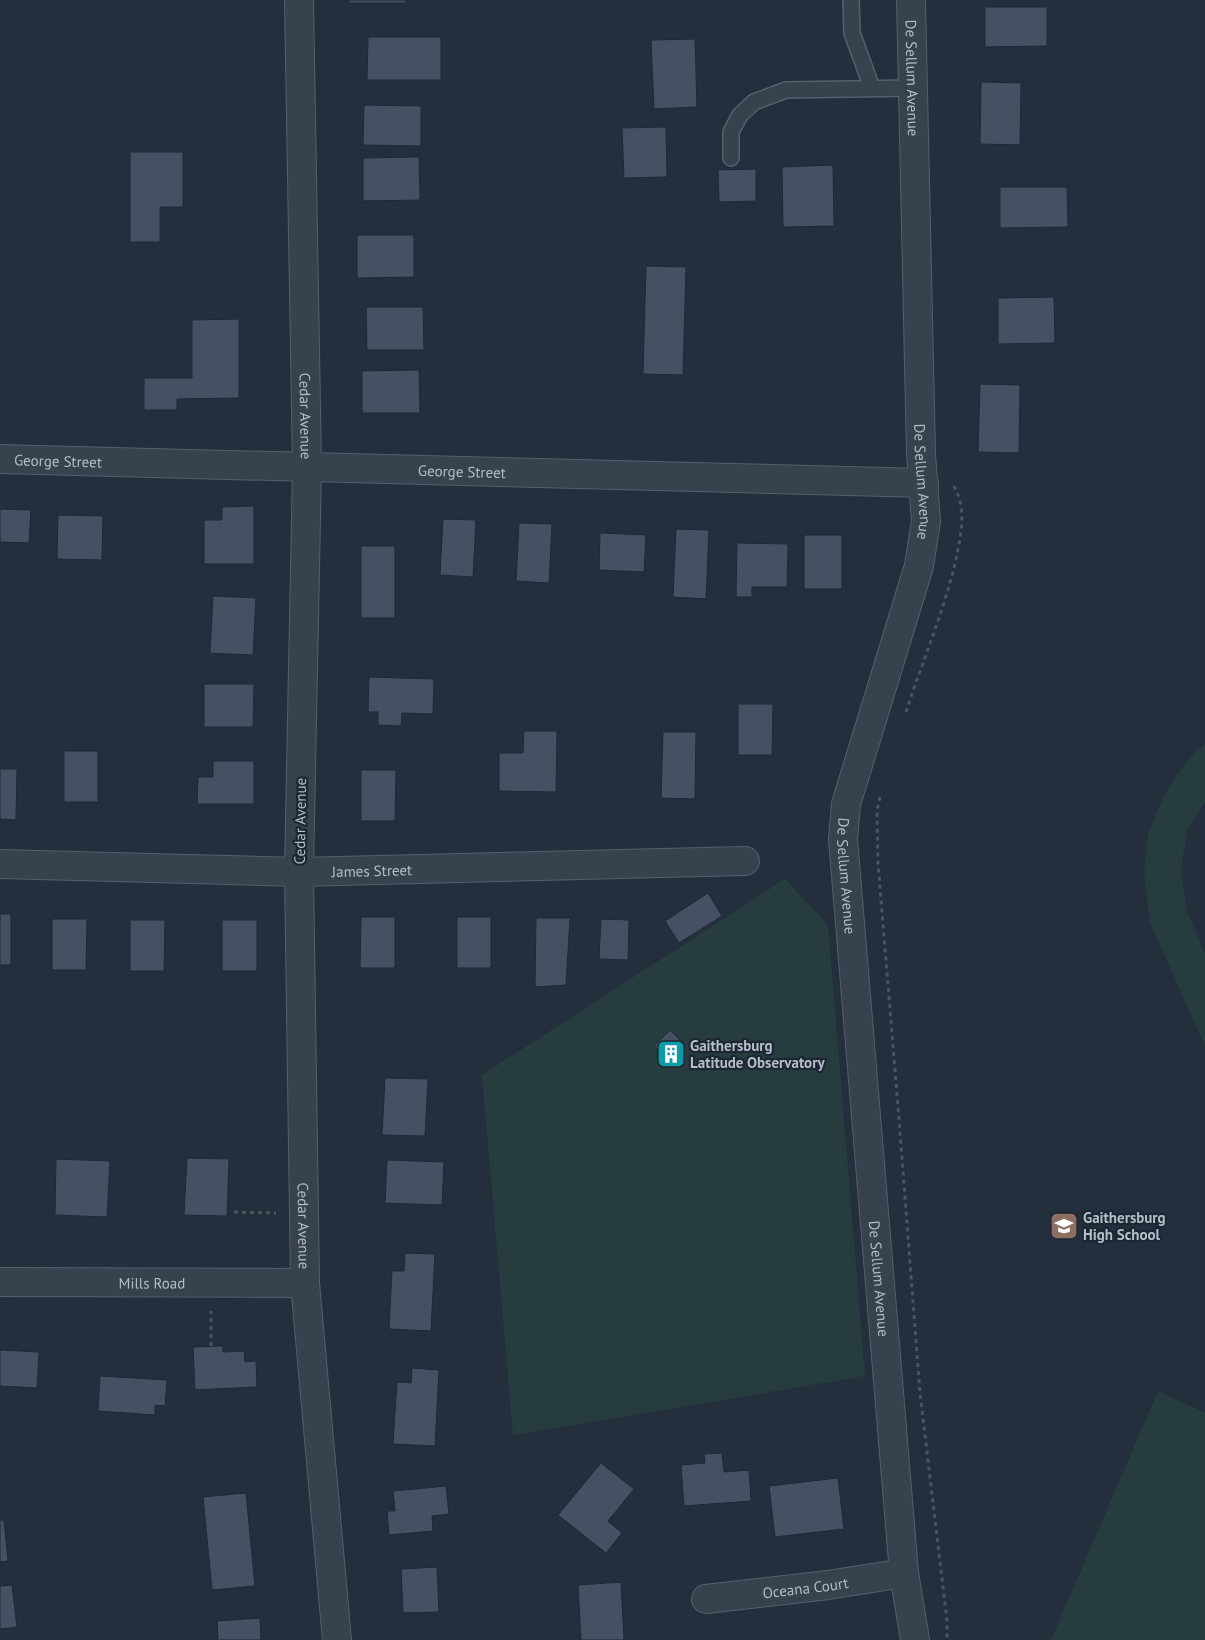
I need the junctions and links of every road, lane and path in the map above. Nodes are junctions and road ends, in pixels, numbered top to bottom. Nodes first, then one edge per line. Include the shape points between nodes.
1 (300, 0) edge
2 (851, 0) edge
3 (911, 0) edge
4 (872, 88) junction
5 (913, 88) junction
6 (731, 158) dead end
7 (0, 459) edge
8 (307, 467) junction
9 (923, 476) junction
10 (904, 716) dead end
11 (880, 794) dead end
12 (745, 861) dead end
13 (0, 864) edge
14 (299, 872) junction
15 (234, 1212) dead end
16 (281, 1214) dead end
17 (0, 1282) edge
18 (210, 1283) junction
19 (305, 1283) junction
20 (211, 1346) dead end
21 (904, 1573) junction
22 (706, 1599) dead end
23 (337, 1640) edge
24 (914, 1640) edge
25 (947, 1640) edge

1 - 8 street, Cedar Avenue
2 - 4 lane via 852,33
3 - 5 street, De Sellum Avenue
4 - 5 lane
4 - 6 lane via 786,90 754,102 740,115 731,132
5 - 9 street, De Sellum Avenue
7 - 8 street, George Street
8 - 9 street, George Street
8 - 14 street, Cedar Avenue
9 - 10 path via 937,472 957,490 961,530 943,606
9 - 21 street, De Sellum Avenue via 926,521 919,566 846,804 843,839
11 - 25 path via 877,810 878,863 920,1393
12 - 14 street, James Street
13 - 14 street, James Street
14 - 19 street, Cedar Avenue
15 - 16 path
17 - 18 street, Mills Road
18 - 19 street, Mills Road
18 - 20 path
19 - 23 street, Cedar Avenue
21 - 22 street, Oceana Court
21 - 24 street, De Sellum Avenue

